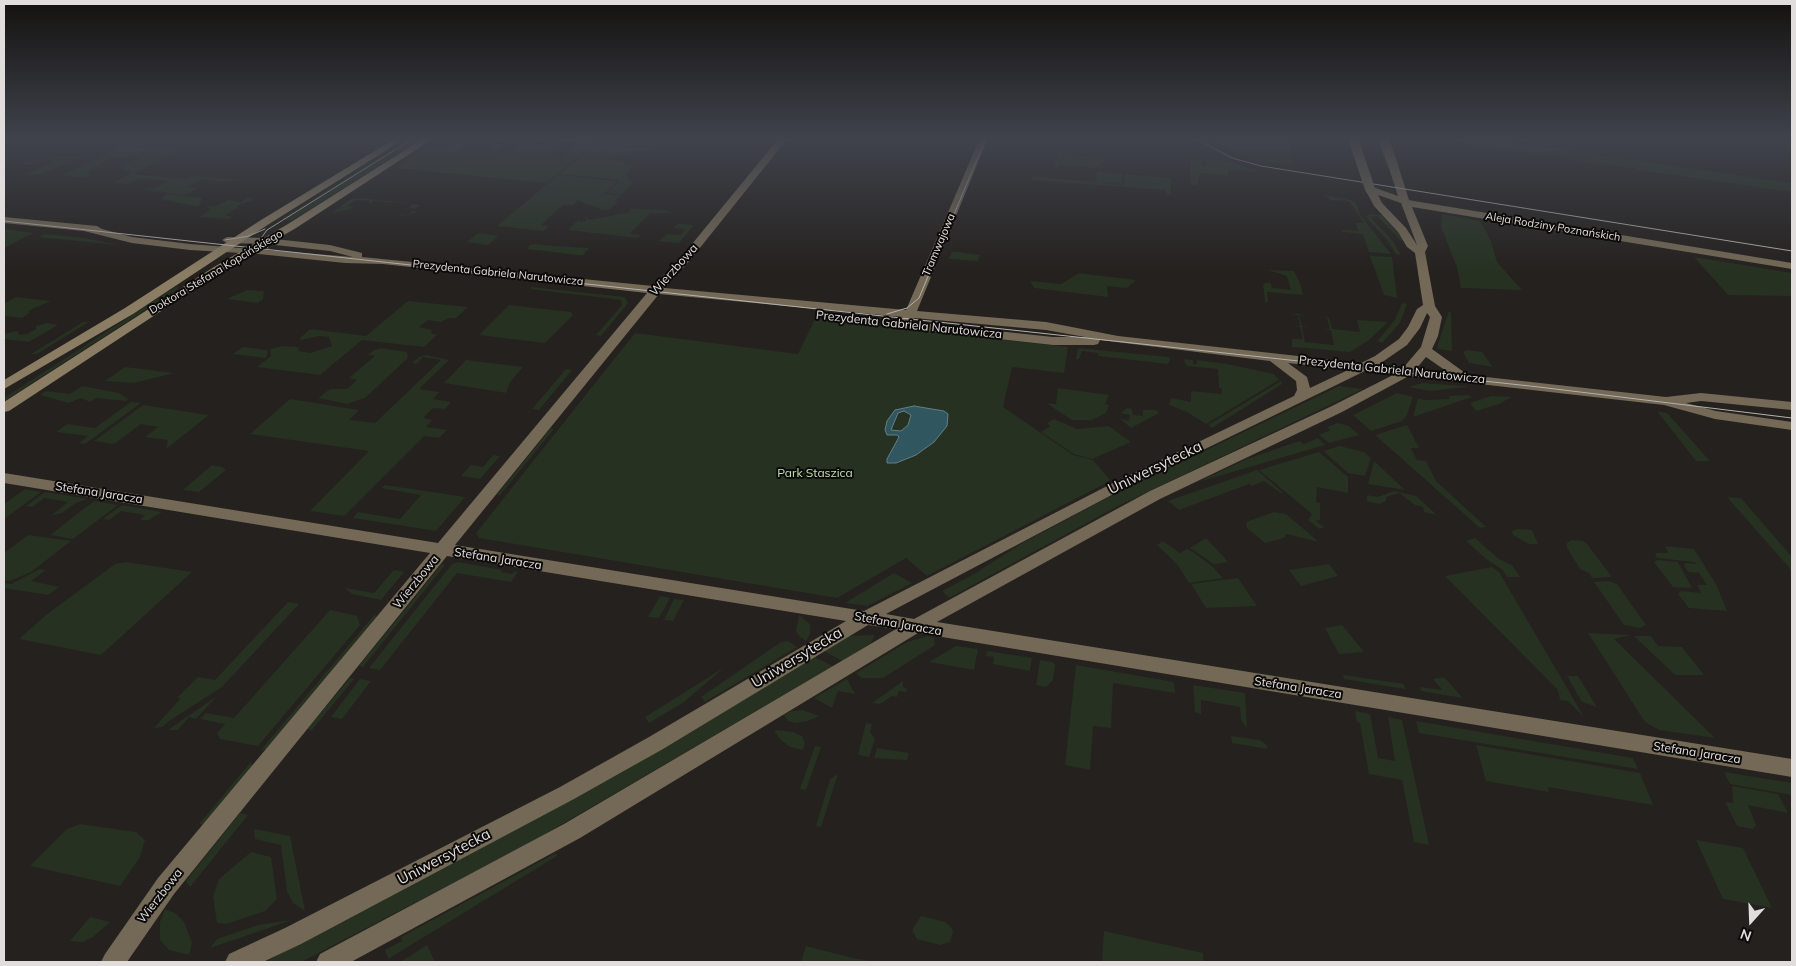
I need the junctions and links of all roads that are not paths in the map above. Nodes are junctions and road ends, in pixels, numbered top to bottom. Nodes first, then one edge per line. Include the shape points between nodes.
1 (329, 183) edge
2 (358, 183) edge
3 (747, 183) edge
4 (965, 183) edge
5 (1368, 183) edge
6 (1398, 183) edge
7 (1370, 189) junction
8 (1390, 198) junction
9 (1376, 201) junction
10 (1405, 202) junction
11 (1431, 204) junction
12 (4, 220) edge
13 (88, 229) junction
14 (237, 240) junction
15 (266, 241) junction
16 (224, 250) junction
17 (248, 251) junction
18 (1420, 252) junction
19 (1792, 256) edge
20 (384, 261) junction
21 (1792, 266) edge
22 (656, 290) junction
23 (1429, 306) junction
24 (907, 320) junction
25 (1426, 350) junction
26 (1271, 357) junction
27 (1364, 367) junction
28 (1407, 372) junction
29 (1466, 378) junction
30 (4, 385) edge
31 (1299, 398) junction
32 (1665, 401) junction
33 (1792, 406) edge
34 (4, 408) edge
35 (1792, 426) edge
36 (4, 478) edge
37 (443, 550) junction
38 (865, 618) junction
39 (914, 627) junction
40 (1792, 768) edge
41 (112, 962) edge
42 (237, 962) edge
43 (328, 962) edge

1 - 14 main road, Doktora Stefana Kopcińskiego
2 - 15 main road, Doktora Stefana Kopcińskiego
3 - 22 street, Wierzbowa
4 - 24 street, Tramwajowa
5 - 7 street, bridge
6 - 10 street, bridge
7 - 8 street, Aleja Rodziny Poznańskich
7 - 9 street
8 - 9 street
8 - 10 street, Aleja Rodziny Poznańskich
9 - 18 street
10 - 11 street, Aleja Rodziny Poznańskich
10 - 18 street via 1423,246
11 - 19 street, Aleja Rodziny Poznańskich
11 - 21 street, Aleja Rodziny Poznańskich
12 - 13 street, Prezydenta Gabriela Narutowicza
13 - 14 street, Prezydenta Gabriela Narutowicza
13 - 16 street, Prezydenta Gabriela Narutowicza via 132,240
14 - 15 street, Prezydenta Gabriela Narutowicza
14 - 16 main road, Doktora Stefana Kopcińskiego
15 - 17 main road, Doktora Stefana Kopcińskiego
15 - 20 street, Prezydenta Gabriela Narutowicza via 337,249
16 - 17 street, Prezydenta Gabriela Narutowicza
16 - 30 main road, Doktora Stefana Kopcińskiego
17 - 20 street, Prezydenta Gabriela Narutowicza
17 - 34 main road, Doktora Stefana Kopcińskiego
18 - 23 street
20 - 22 street, Prezydenta Gabriela Narutowicza
22 - 24 street, Prezydenta Gabriela Narutowicza via 702,295 740,306
22 - 37 street, Wierzbowa
23 - 25 street via 1436,317
23 - 27 street, Uniwersytecka via 1421,312 1403,342
24 - 26 street, Prezydenta Gabriela Narutowicza via 1053,341 1118,340
25 - 28 street
25 - 29 street
26 - 27 street, Prezydenta Gabriela Narutowicza
26 - 31 street via 1302,380 1304,390
27 - 28 street, Prezydenta Gabriela Narutowicza
27 - 31 street, Uniwersytecka
28 - 29 street, Prezydenta Gabriela Narutowicza
28 - 39 street, Uniwersytecka via 1337,409 1155,494
29 - 32 street, Prezydenta Gabriela Narutowicza
31 - 38 street, Uniwersytecka via 1118,486
32 - 33 street, Prezydenta Gabriela Narutowicza via 1702,397
32 - 35 street, Prezydenta Gabriela Narutowicza via 1715,415
36 - 37 street, Stefana Jaracza
37 - 38 street, Stefana Jaracza
37 - 41 street, Wierzbowa via 166,886
38 - 39 street, Stefana Jaracza
38 - 42 street, Uniwersytecka via 656,743 567,792 293,936
39 - 40 street, Stefana Jaracza
39 - 43 street, Uniwersytecka via 572,831

